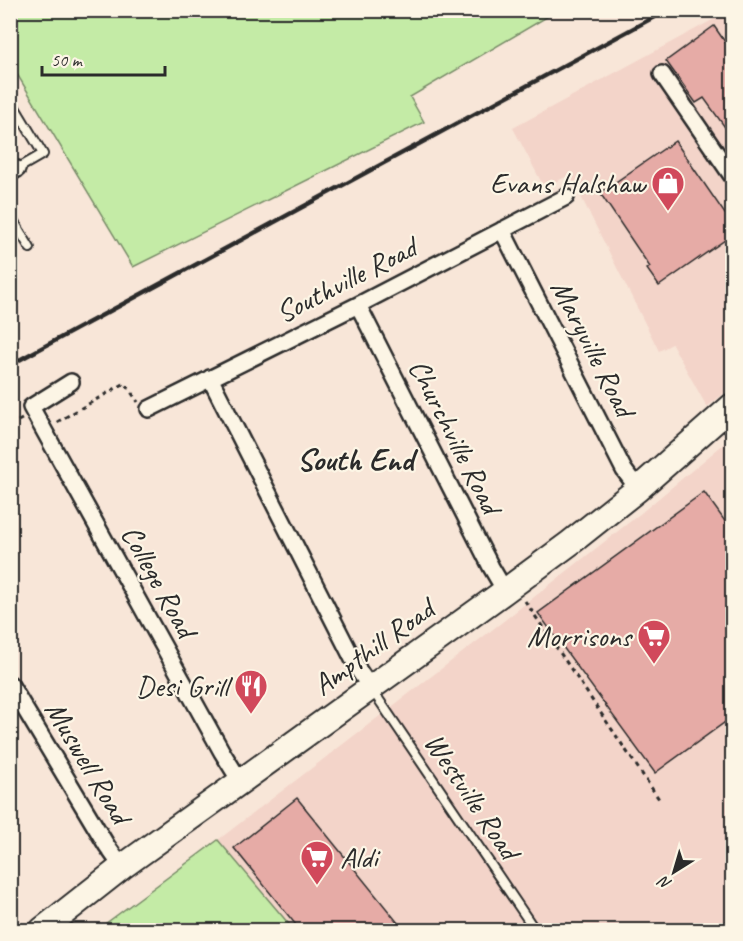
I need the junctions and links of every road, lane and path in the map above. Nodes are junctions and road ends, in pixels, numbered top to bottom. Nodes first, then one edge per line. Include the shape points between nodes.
1 (662, 74) dead end
2 (10, 99) edge
3 (14, 171) edge
4 (732, 176) edge
5 (566, 197) dead end
6 (10, 215) edge
7 (502, 230) junction
8 (30, 248) dead end
9 (358, 305) junction
10 (210, 378) junction
11 (71, 381) dead end
12 (149, 409) joint
13 (729, 416) edge
14 (44, 430) junction
15 (638, 489) junction
16 (510, 588) junction
17 (10, 684) edge
18 (370, 687) junction
19 (240, 781) junction
20 (661, 802) dead end
21 (122, 867) junction
22 (732, 924) edge
23 (42, 930) edge
24 (535, 930) edge
25 (724, 930) edge

1 - 4 street
2 - 3 lane via 43,154
5 - 7 street, Southville Road
6 - 8 lane
7 - 9 street, Southville Road
7 - 15 street, Maryville Road via 624,470
9 - 10 street, Southville Road
9 - 16 street, Churchville Road via 491,567
10 - 12 street, Southville Road
10 - 18 street
11 - 14 street, College Road via 31,407
12 - 14 path via 140,406 125,383
13 - 15 main road, Ampthill Road
14 - 19 street, College Road
15 - 16 main road, Ampthill Road
16 - 18 main road, Ampthill Road
16 - 20 path
17 - 21 street, Muswell Road
18 - 19 main road, Ampthill Road
18 - 24 lane, Westville Road
19 - 21 main road, Ampthill Road
21 - 23 main road, Ampthill Road
22 - 25 lane

